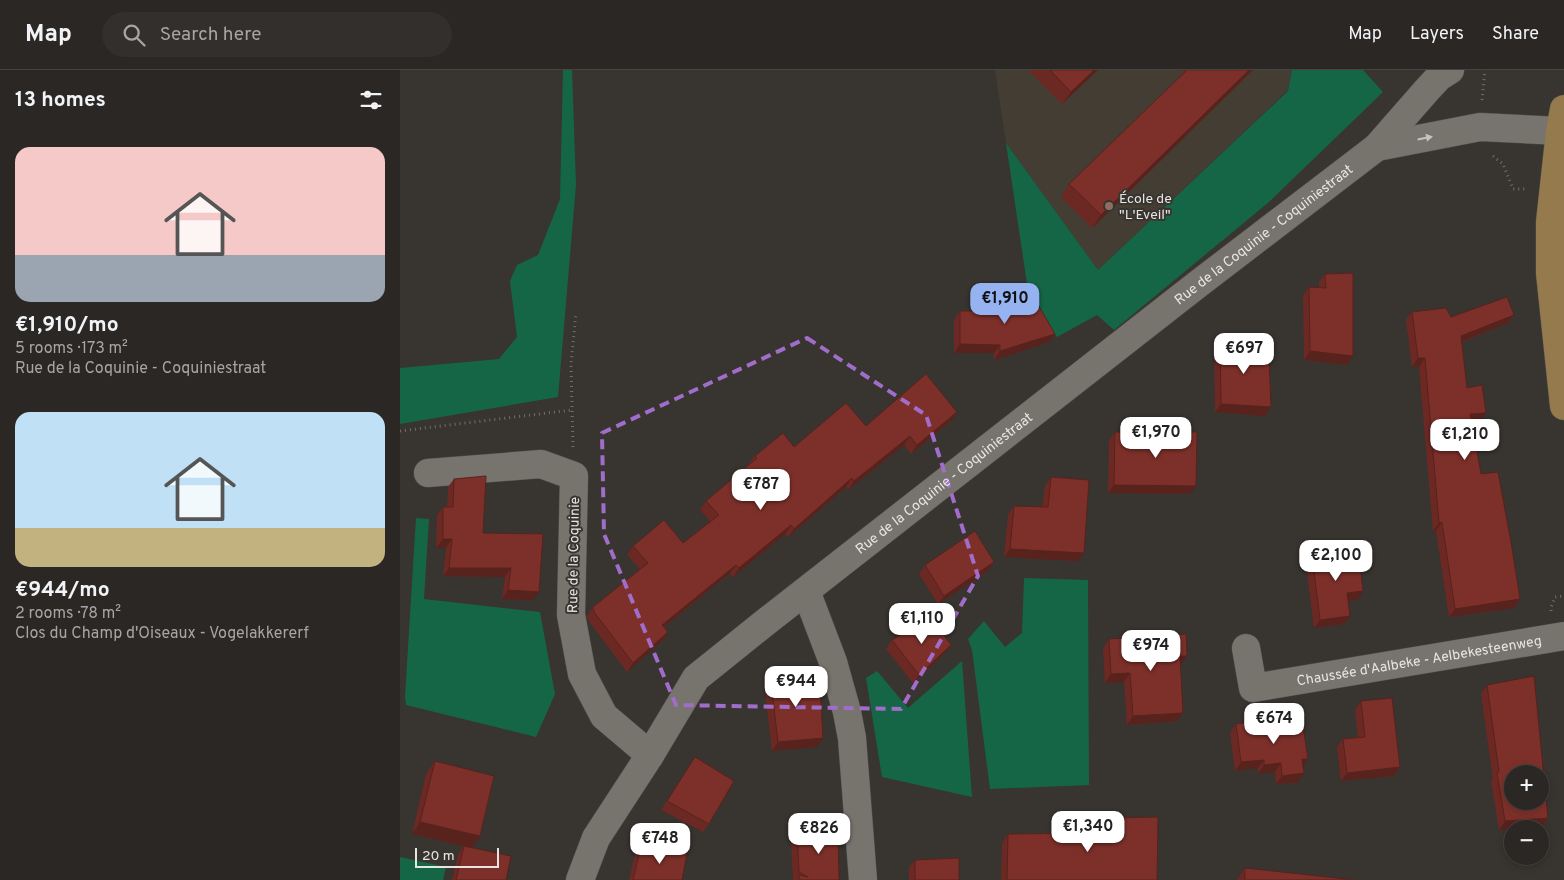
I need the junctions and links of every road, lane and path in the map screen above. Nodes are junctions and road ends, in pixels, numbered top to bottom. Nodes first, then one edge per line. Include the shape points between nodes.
1 (1450, 70) edge
2 (1562, 120) edge
3 (1377, 147) junction
4 (576, 314) dead end
5 (1564, 406) edge
6 (572, 410) junction
7 (400, 431) edge
8 (428, 473) dead end
9 (574, 476) junction
10 (806, 590) junction
11 (1564, 636) edge
12 (1246, 648) dead end
13 (650, 756) junction
14 (580, 880) edge
15 (863, 880) edge

1 - 3 street, Rue de la Coquinie - Coquiniestraat via 1432,84
3 -> 2 street, Rue de la Coquinie - Coquiniestraat via 1480,127
2 - 5 main road via 1550,222 1550,273
3 - 10 street, Rue de la Coquinie - Coquiniestraat
4 - 6 path via 570,364
6 - 7 path
6 - 9 path
8 - 9 street via 541,464
9 - 13 street, Rue de la Coquinie via 571,615 582,674 604,716
10 - 13 street, Rue de la Coquinie - Coquiniestraat via 696,678
10 - 15 street via 833,662 849,720
11 - 12 street, Chaussée d'Aalbeke - Aelbekesteenweg via 1253,688
13 - 14 street, Rue de la Coquinie - Coquiniestraat via 596,838

